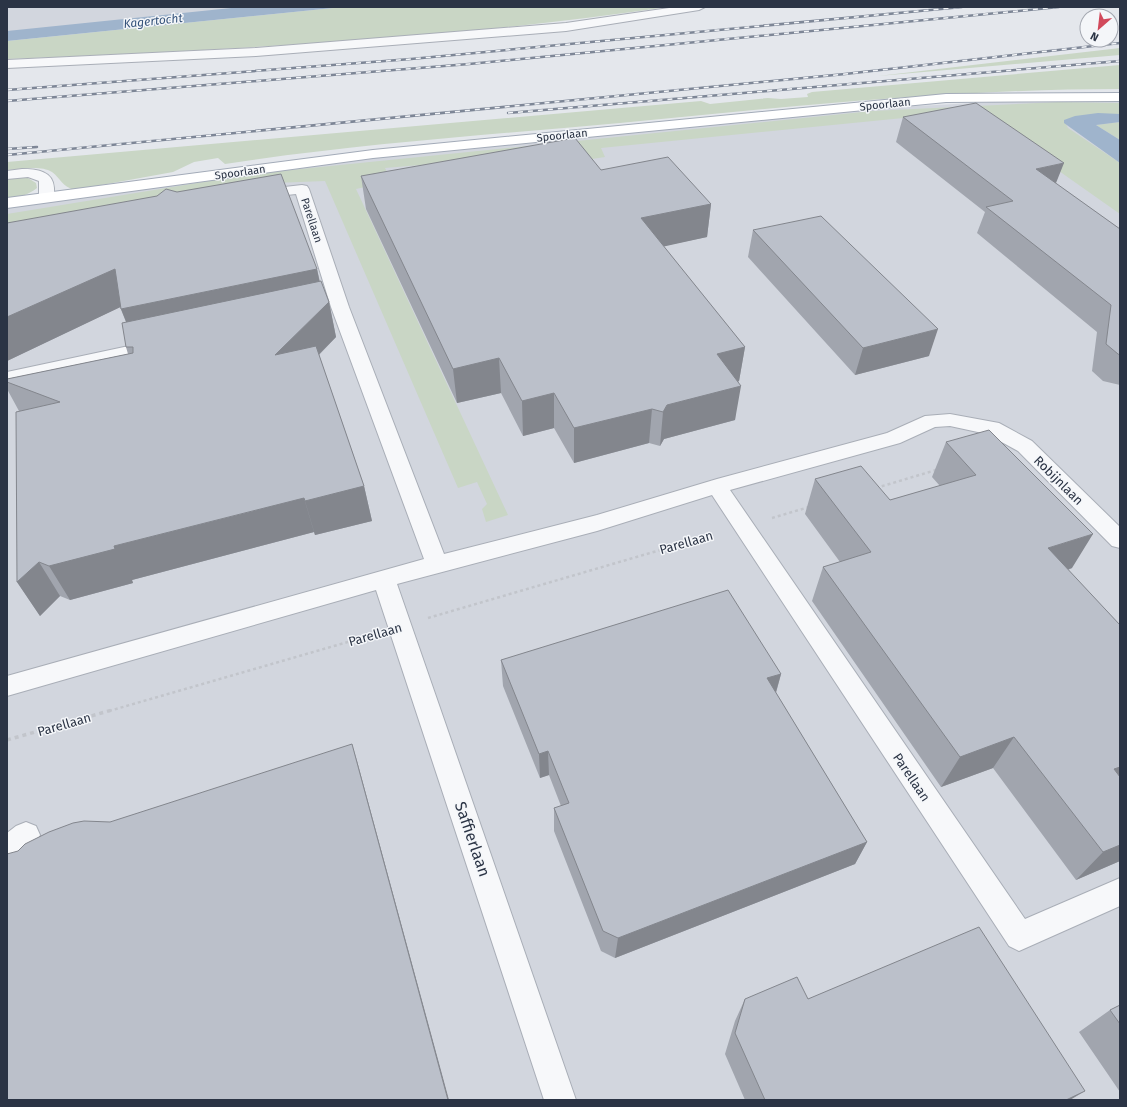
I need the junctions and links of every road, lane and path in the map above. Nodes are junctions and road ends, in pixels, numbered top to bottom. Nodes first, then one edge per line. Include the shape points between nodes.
1 (699, 7) edge
2 (7, 64) edge
3 (1120, 98) edge
4 (7, 175) edge
5 (241, 196) edge
6 (46, 197) junction
7 (7, 203) edge
8 (170, 343) edge
9 (7, 378) edge
10 (939, 470) dead end
11 (717, 486) junction
12 (871, 489) edge
13 (811, 507) dead end
14 (744, 526) junction
15 (1120, 540) edge
16 (436, 564) junction
17 (384, 579) junction
18 (401, 626) junction
19 (7, 686) edge
20 (7, 740) edge
21 (1120, 892) edge
22 (560, 1100) edge

1 - 2 street via 566,27 256,52
3 - 6 main road, Spoorlaan via 946,98 373,154
4 - 6 street via 41,175 46,180
5 - 16 street, Parellaan via 302,189 332,309
6 - 7 main road, Spoorlaan
8 - 9 street
10 - 12 path
11 - 14 street, Parellaan
11 - 15 street, Robijnlaan via 893,438 932,421 950,420 992,428 1025,446
11 - 16 street via 597,522
13 - 14 path, Parellaan
14 - 18 path, Parellaan
14 - 21 street, Parellaan via 1019,936
16 - 17 street
17 - 18 street, Saffierlaan
17 - 19 street
18 - 20 path, Parellaan
18 - 22 street, Saffierlaan

